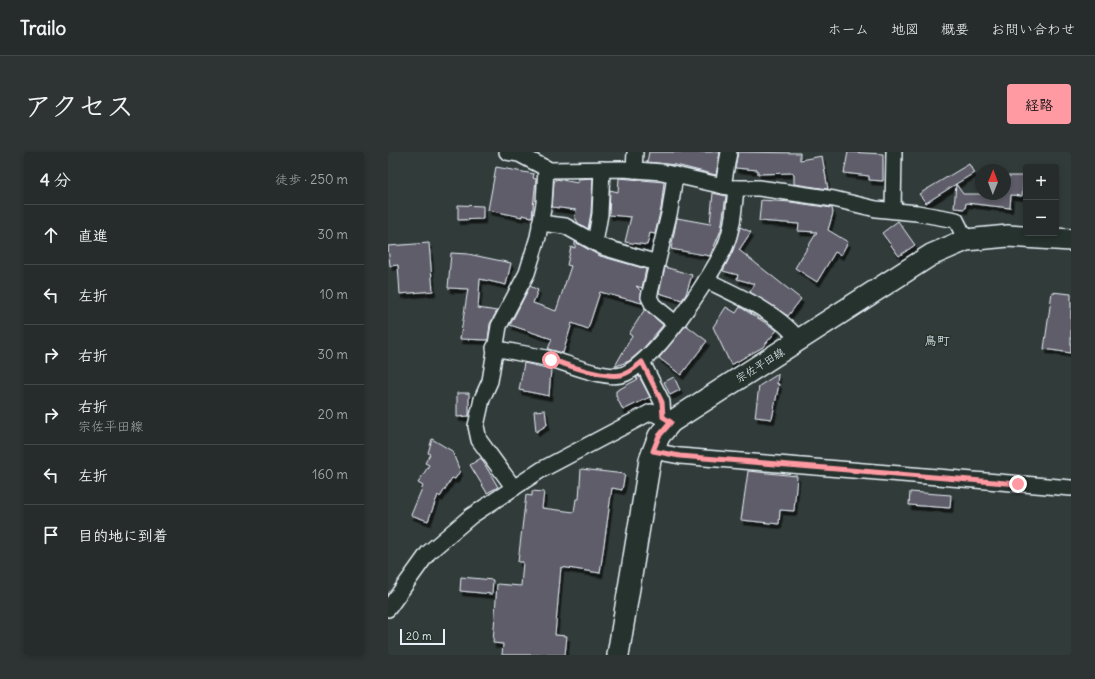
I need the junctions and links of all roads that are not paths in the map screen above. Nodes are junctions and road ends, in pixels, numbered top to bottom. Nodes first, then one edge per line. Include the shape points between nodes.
1 (635, 152) edge
2 (729, 152) edge
3 (894, 152) edge
4 (515, 153) edge
5 (546, 168) junction
6 (602, 169) junction
7 (634, 170) junction
8 (675, 175) junction
9 (729, 187) junction
10 (893, 210) junction
11 (540, 223) junction
12 (966, 240) junction
13 (1071, 240) edge
14 (595, 243) junction
15 (657, 263) junction
16 (706, 280) junction
17 (675, 323) junction
18 (799, 341) junction
19 (494, 348) junction
20 (642, 362) junction
21 (667, 420) junction
22 (653, 451) junction
23 (514, 488) junction
24 (1071, 488) edge
25 (388, 609) edge
26 (618, 655) edge

1 - 7 street
2 - 9 street
3 - 10 street
4 - 5 street
5 - 6 street
5 - 11 street
6 - 7 street
6 - 14 street via 600,214
7 - 8 street
8 - 9 street
8 - 15 street via 670,210
9 - 10 street via 759,188
9 - 16 street via 733,220 724,247
10 - 12 street via 956,220
11 - 14 street via 565,226
11 - 19 street via 527,273 499,326
12 - 13 main road, 宗佐平田線 via 1008,236
12 - 18 main road, 宗佐平田線 via 931,255
14 - 15 street
15 - 17 street via 649,297 653,305
16 - 17 street
16 - 18 street via 750,302 792,330
17 - 20 street
18 - 21 main road, 宗佐平田線
19 - 20 street via 551,360 594,373 621,375
19 - 23 street via 490,381 482,399 476,426 479,440
20 - 21 street via 662,402
21 - 22 main road, 宗佐平田線
21 - 23 street via 651,412 541,470
22 - 24 street via 680,456
22 - 26 main road, 宗佐平田線 via 629,576
23 - 25 street via 471,516 428,552

